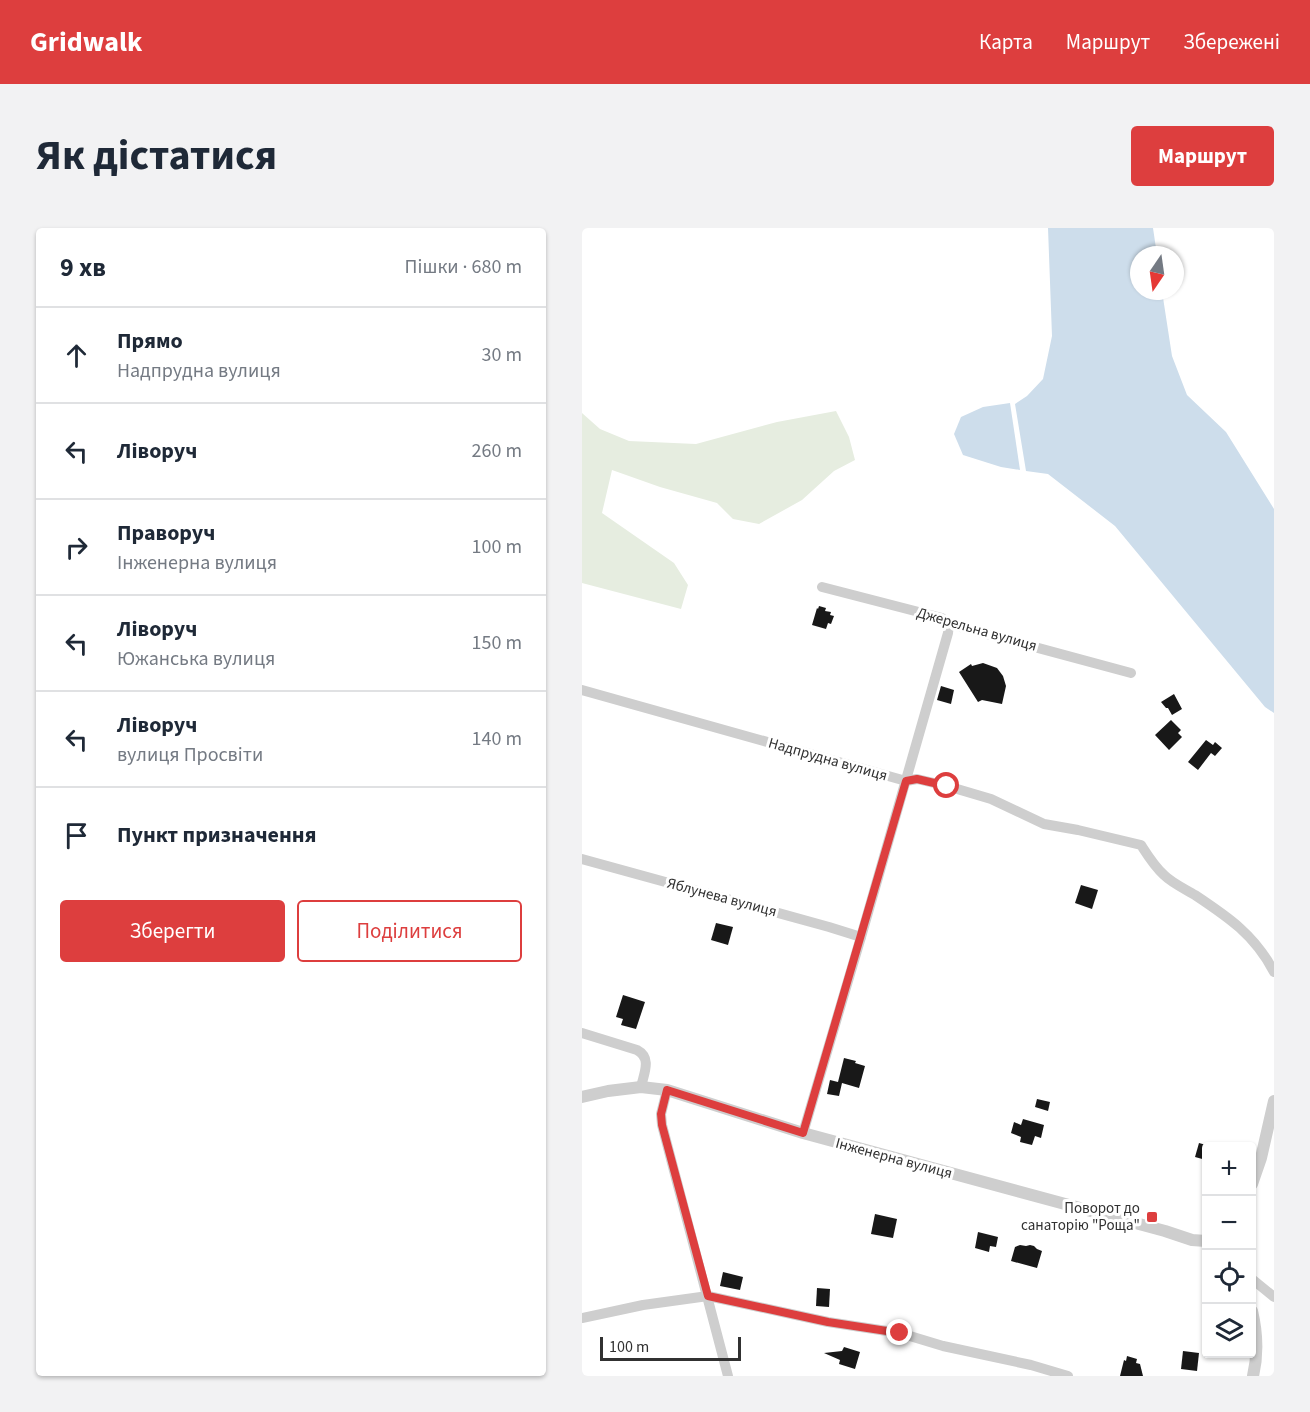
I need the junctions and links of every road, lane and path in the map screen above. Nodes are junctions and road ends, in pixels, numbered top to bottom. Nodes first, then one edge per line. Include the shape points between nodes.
1 (822, 586) dead end
2 (949, 624) junction
3 (1131, 672) dead end
4 (582, 690) edge
5 (906, 781) junction
6 (582, 859) edge
7 (861, 937) junction
8 (1274, 972) edge
9 (582, 1033) edge
10 (641, 1087) junction
11 (667, 1090) junction
12 (582, 1097) edge
13 (1274, 1101) edge
14 (803, 1133) junction
15 (1256, 1171) edge
16 (1202, 1241) edge
17 (1256, 1283) edge
18 (708, 1296) junction
19 (1274, 1297) edge
20 (582, 1318) edge
21 (1256, 1358) edge
22 (728, 1376) edge
23 (1068, 1376) edge
24 (1253, 1376) edge

1 - 2 street, Джерельна вулиця via 942,618
2 - 3 street, Джерельна вулиця
2 - 5 street
4 - 5 street, Надпрудна вулиця
5 - 7 street
5 - 8 street, Надпрудна вулиця via 917,779 947,786 991,799 1044,824 1141,845 1165,876 1243,929
6 - 7 street, Яблунева вулиця
7 - 14 street
9 - 10 street via 643,1054 646,1064
10 - 11 street, Інженерна вулиця
10 - 12 street, Інженерна вулиця
11 - 14 street, Інженерна вулиця
11 - 18 street via 662,1125
13 - 15 street
14 - 16 street, Інженерна вулиця
17 - 19 street
18 - 20 street
18 - 22 street
18 - 23 street via 900,1333
21 - 24 street

